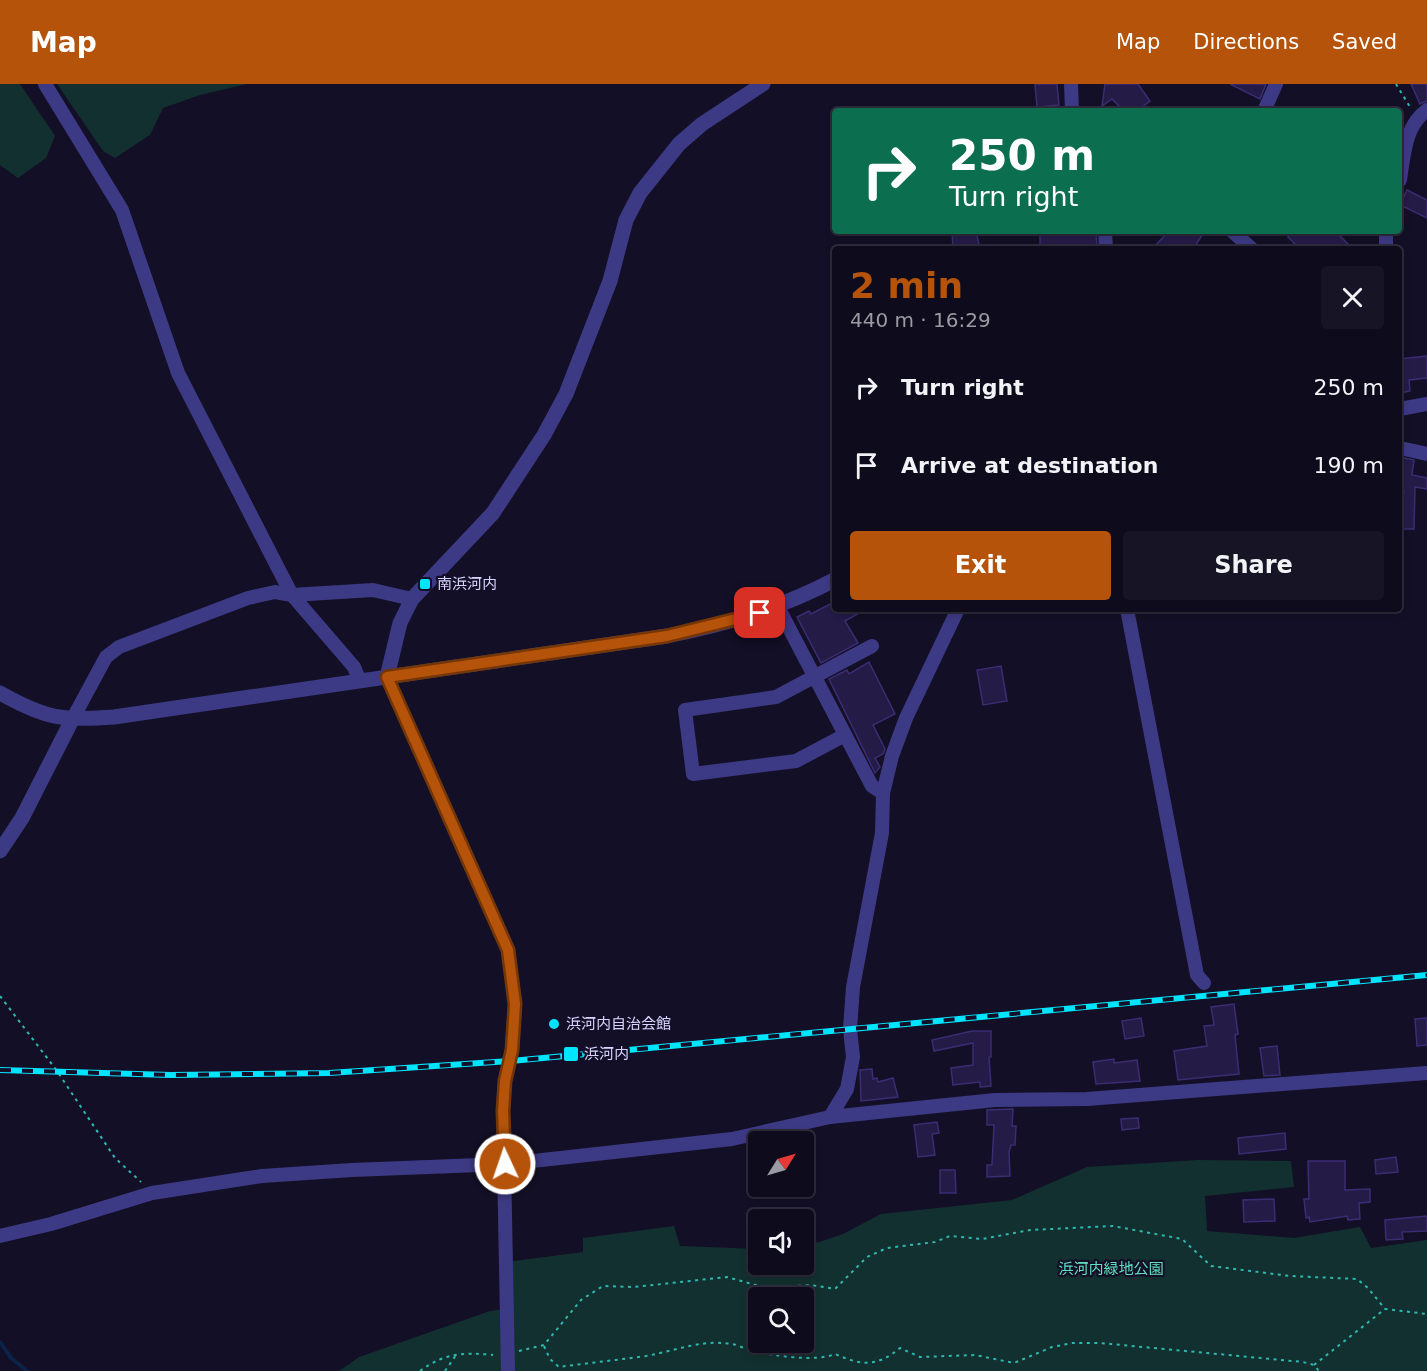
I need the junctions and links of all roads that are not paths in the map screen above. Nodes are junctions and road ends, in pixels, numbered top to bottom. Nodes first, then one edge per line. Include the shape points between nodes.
1 (45, 84) edge
2 (763, 84) edge
3 (1071, 84) edge
4 (1276, 84) edge
5 (1072, 108) edge
6 (1265, 108) edge
7 (1423, 113) edge
8 (1402, 168) edge
9 (1235, 234) edge
10 (1249, 246) edge
11 (1427, 404) edge
12 (1402, 409) edge
13 (1402, 448) edge
14 (1427, 454) edge
15 (832, 581) edge
16 (292, 595) junction
17 (412, 599) junction
18 (778, 607) junction
19 (957, 612) edge
20 (1128, 612) edge
21 (872, 646) dead end
22 (815, 676) junction
23 (387, 677) junction
24 (360, 681) junction
25 (0, 693) edge
26 (72, 720) junction
27 (845, 735) junction
28 (883, 793) junction
29 (0, 851) edge
30 (1204, 983) dead end
31 (1427, 1073) edge
32 (830, 1117) junction
33 (505, 1164) junction
34 (0, 1236) edge
35 (508, 1371) edge

1 - 16 street via 122,210 178,373
2 - 17 street via 702,124 679,144 645,185 626,220 610,281 584,351 544,435 492,513
3 - 5 street
4 - 6 street
7 - 8 street via 1415,119
9 - 10 street
11 - 12 street
13 - 14 street
15 - 18 street
16 - 17 street via 374,590
16 - 24 street via 354,667
16 - 26 street via 276,592 248,598 119,647 106,657
17 - 23 street via 400,623
18 - 22 street
18 - 23 street via 725,624 667,636
19 - 28 street via 906,718
20 - 30 street via 1197,975
21 - 22 street
22 - 27 street
22 - 27 street via 776,697 685,710 693,774 796,760
23 - 24 street
23 - 33 street via 508,950 515,1004 503,1111
24 - 26 street
25 - 26 street via 48,716
26 - 29 street via 22,818
27 - 28 street via 872,786
28 - 32 street via 882,833 853,987 853,1057 847,1089
31 - 32 street via 1087,1099 995,1100
32 - 33 street via 732,1139
33 - 34 street via 262,1176 152,1193
33 - 35 street

